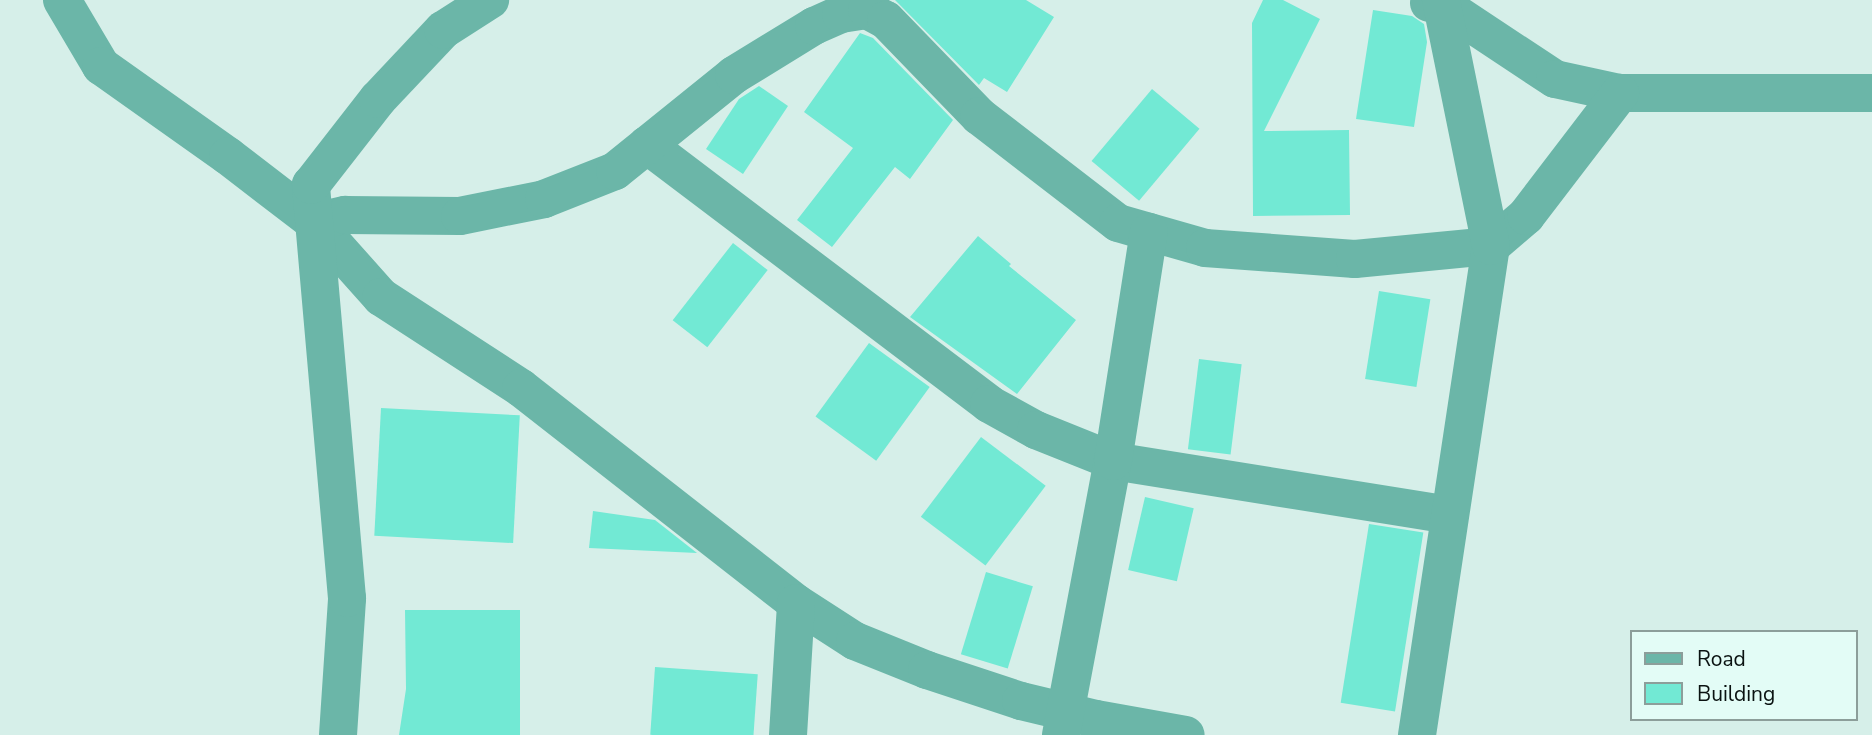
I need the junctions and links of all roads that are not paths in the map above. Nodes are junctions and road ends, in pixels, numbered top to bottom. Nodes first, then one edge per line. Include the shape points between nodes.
1 (62, 0) edge
2 (491, 0) edge
3 (1433, 2) edge
4 (438, 15) edge
5 (1620, 93) junction
6 (1872, 93) edge
7 (648, 145) junction
8 (314, 222) junction
9 (1149, 232) junction
10 (1491, 246) junction
11 (1113, 461) junction
12 (1450, 515) junction
13 (796, 603) junction
14 (1063, 723) edge
15 (338, 735) edge
16 (788, 735) edge
17 (1186, 735) edge
18 (1417, 735) edge

1 - 8 street via 101,66
2 - 4 street
3 - 5 street via 1555,79
3 - 10 street
4 - 8 street via 311,185
5 - 6 street
5 - 10 street via 1526,216
7 - 8 street via 615,170 544,199 460,216 345,215
7 - 9 street via 734,75 802,33 841,14 867,10 886,20 979,116 1118,223
7 - 11 street via 989,404
8 - 13 street via 381,297 521,387
8 - 15 street via 347,598
9 - 10 street via 1205,248 1355,259
9 - 11 street
10 - 12 street
11 - 12 street
11 - 14 street
12 - 18 street
13 - 14 street via 855,641 1021,701
13 - 16 street
14 - 17 street

